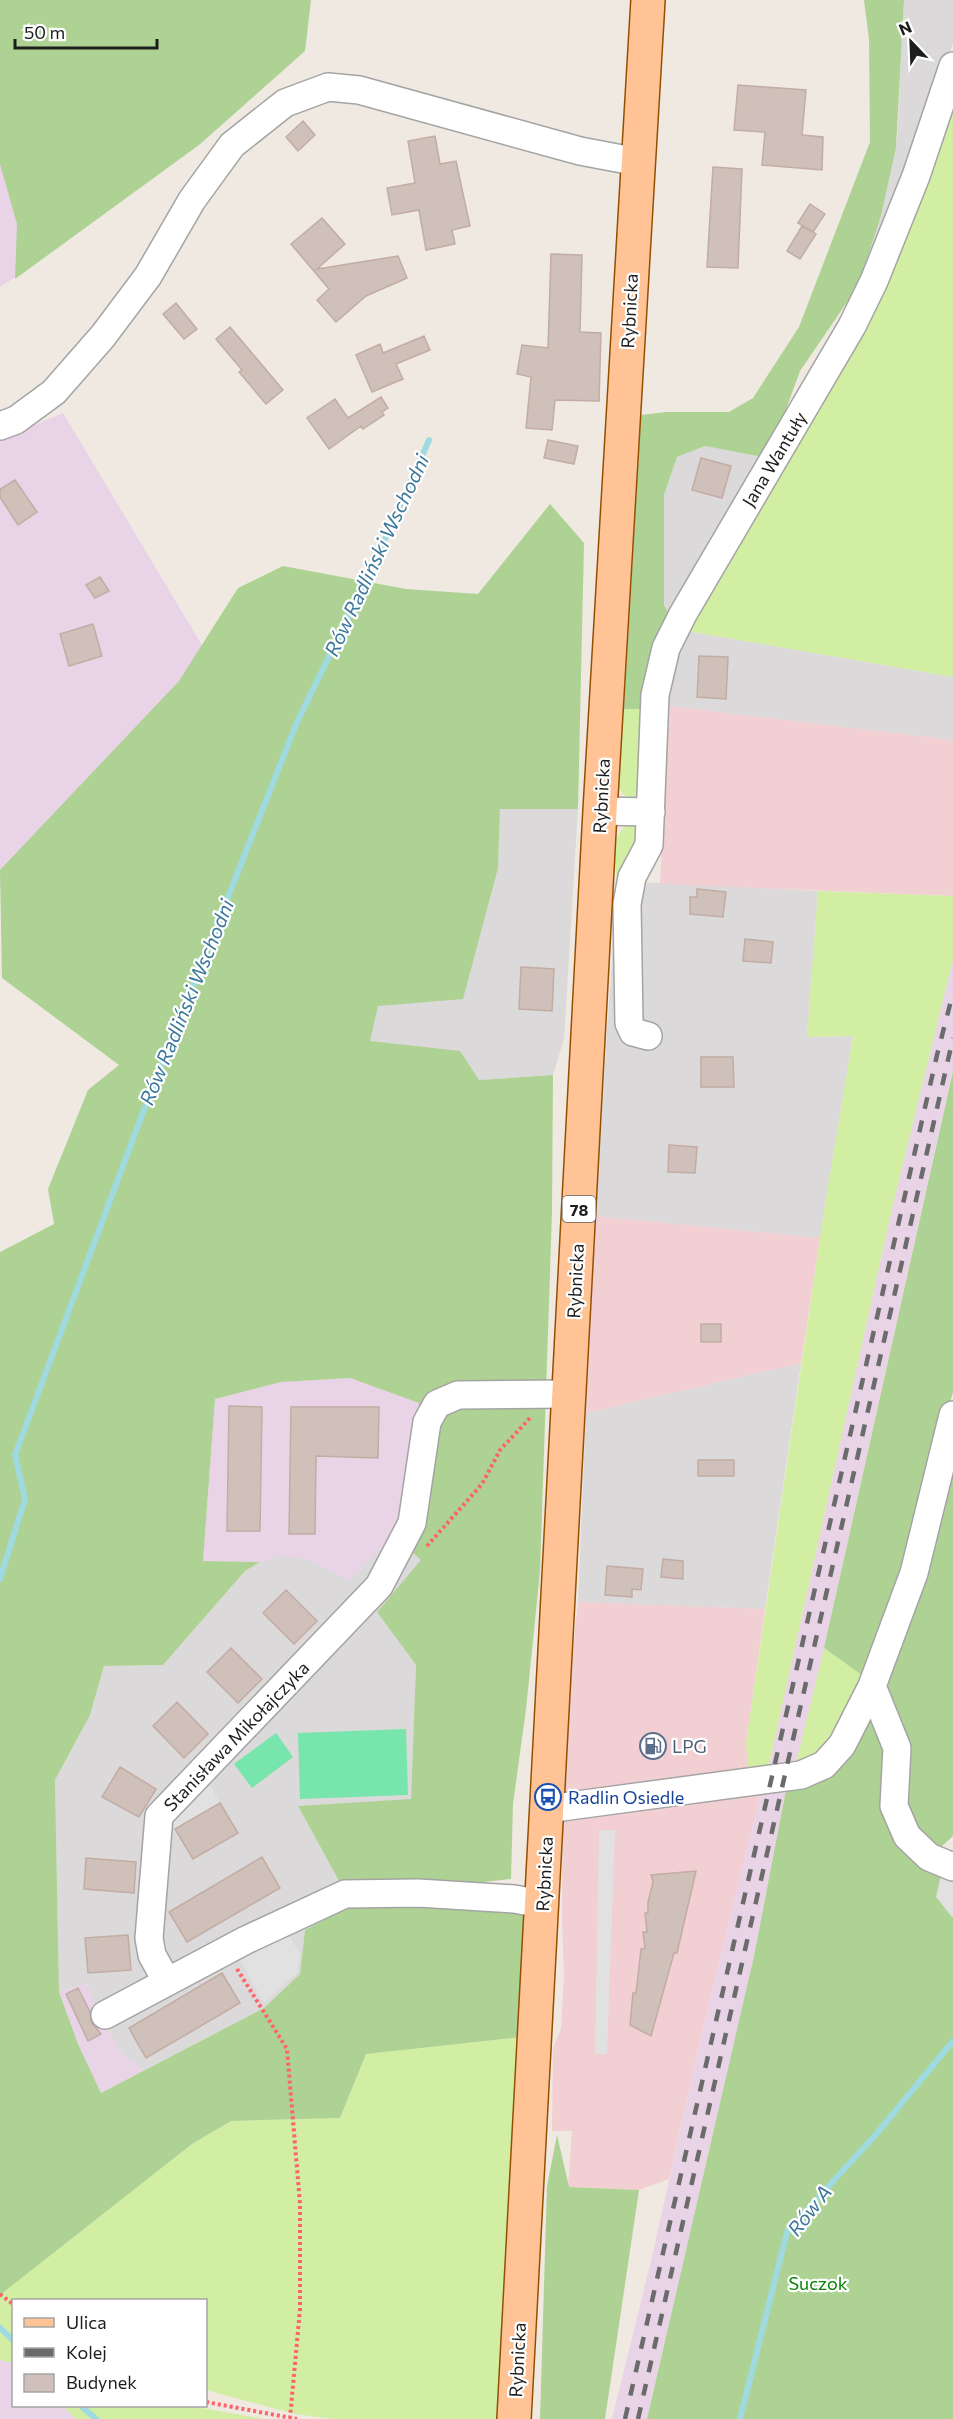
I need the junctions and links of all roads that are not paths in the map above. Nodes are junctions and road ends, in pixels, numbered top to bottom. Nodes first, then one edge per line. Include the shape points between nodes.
1 (648, 0) edge
2 (953, 66) edge
3 (638, 162) junction
4 (0, 426) edge
5 (600, 811) junction
6 (651, 812) junction
7 (648, 1036) dead end
8 (569, 1394) junction
9 (953, 1415) edge
10 (872, 1686) junction
11 (547, 1809) junction
12 (953, 1867) edge
13 (542, 1904) junction
14 (166, 1983) junction
15 (105, 2015) dead end
16 (514, 2419) edge

1 - 3 main road, Rybnicka / 78
2 - 6 street, Jana Wantuły via 874,281 666,648 656,695
3 - 4 street via 580,151 359,90 328,87 285,103 232,145 192,200 148,276 54,392 16,420
3 - 5 main road, Rybnicka / 78
5 - 6 street
5 - 8 main road, Rybnicka / 78
6 - 7 street, Jana Wantuły via 649,845 632,877 627,904 629,1023 633,1032
8 - 11 main road, Rybnicka / 78
8 - 14 street, Stanisława Mikołajczyka via 458,1395 437,1404 427,1422 412,1523 379,1586 159,1816 149,1938 152,1955
9 - 10 street via 914,1573
10 - 11 street via 842,1745 824,1765 801,1775
10 - 12 street via 897,1748 894,1806 902,1826 929,1857
11 - 13 main road, Rybnicka / 78
13 - 14 street via 418,1893 345,1894
13 - 16 main road, Rybnicka / 78
14 - 15 street

